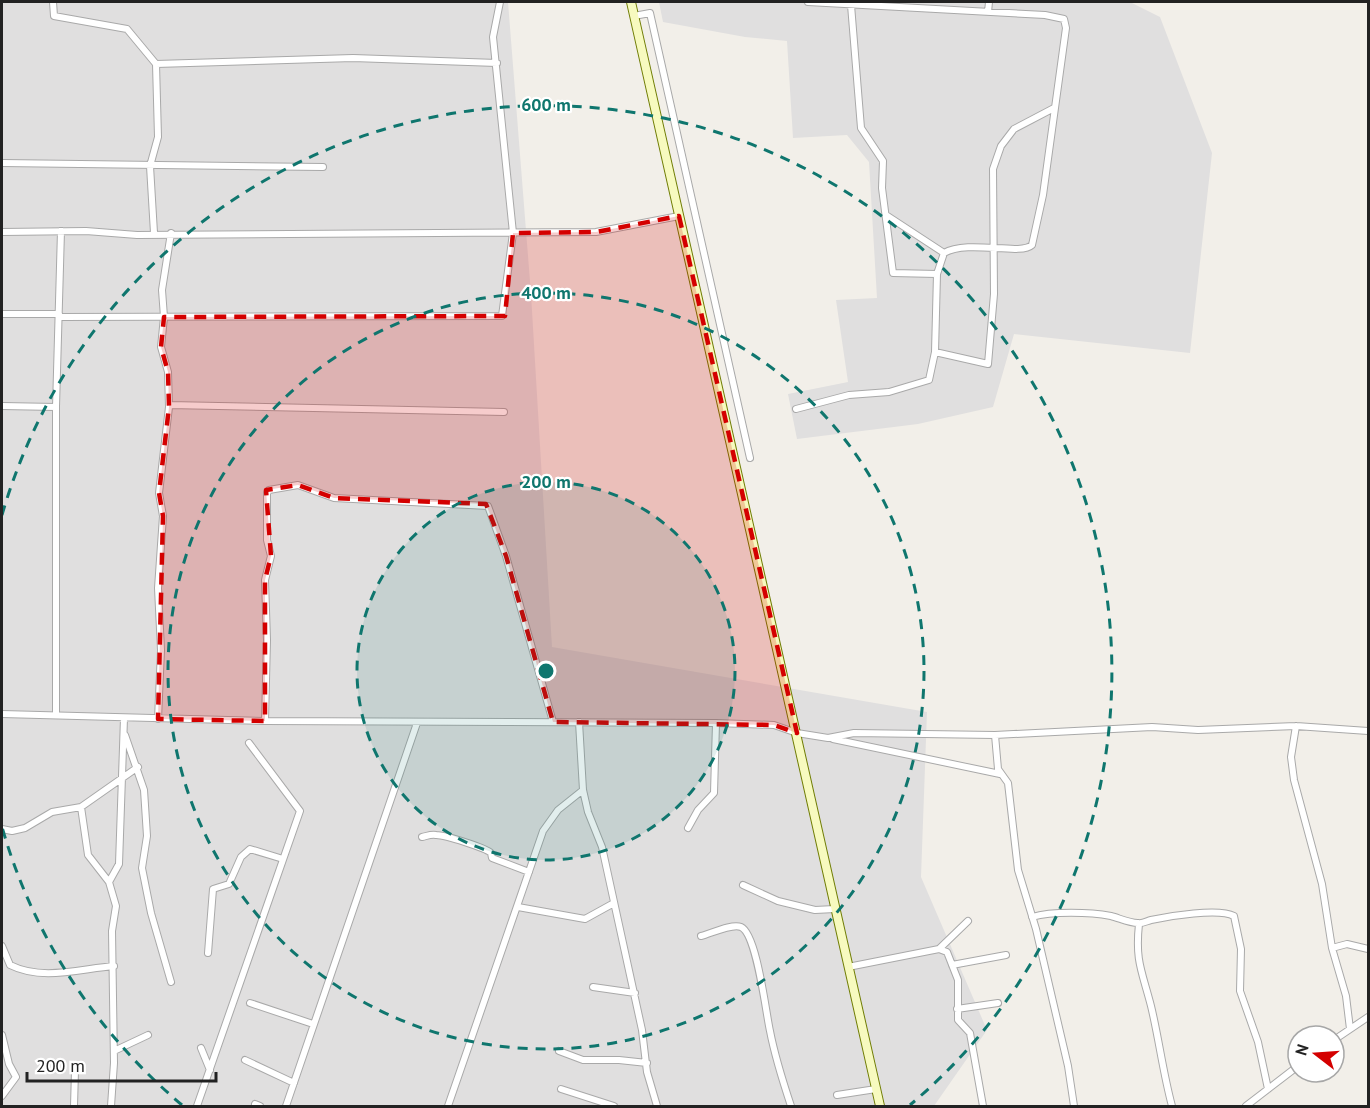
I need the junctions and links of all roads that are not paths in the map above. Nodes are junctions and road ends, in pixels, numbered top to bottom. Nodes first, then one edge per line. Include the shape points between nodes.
1 (53, 2) edge
2 (500, 2) edge
3 (631, 2) edge
4 (808, 2) edge
5 (989, 2) edge
6 (851, 5) junction
7 (988, 12) junction
8 (634, 16) junction
9 (497, 63) junction
10 (156, 64) junction
11 (1054, 108) junction
12 (2, 163) edge
13 (150, 166) junction
14 (323, 167) dead end
15 (886, 215) junction
16 (679, 216) junction
17 (61, 231) junction
18 (2, 232) edge
19 (154, 233) junction
20 (513, 233) junction
21 (171, 234) junction
22 (992, 246) junction
23 (944, 253) junction
24 (937, 274) junction
25 (2, 314) edge
26 (59, 315) junction
27 (164, 316) junction
28 (935, 352) junction
29 (169, 405) junction
30 (2, 406) edge
31 (56, 407) junction
32 (796, 409) dead end
33 (504, 412) dead end
34 (750, 458) dead end
35 (56, 713) junction
36 (2, 714) edge
37 (124, 718) junction
38 (158, 719) junction
39 (265, 721) junction
40 (553, 722) junction
41 (579, 722) junction
42 (417, 723) junction
43 (716, 723) junction
44 (1296, 726) junction
45 (123, 731) junction
46 (1368, 731) edge
47 (797, 733) junction
48 (994, 735) junction
49 (828, 738) junction
50 (249, 743) dead end
51 (138, 767) junction
52 (1000, 774) junction
53 (123, 779) junction
54 (583, 790) junction
55 (81, 807) junction
56 (688, 828) dead end
57 (2, 829) edge
58 (422, 837) dead end
59 (283, 859) junction
60 (529, 872) junction
61 (109, 882) junction
62 (743, 885) dead end
63 (614, 903) junction
64 (518, 906) junction
65 (835, 909) junction
66 (1032, 917) junction
67 (968, 921) dead end
68 (1139, 924) junction
69 (701, 936) dead end
70 (2, 946) edge
71 (1332, 948) junction
72 (939, 949) junction
73 (1368, 949) edge
74 (208, 953) dead end
75 (1005, 955) dead end
76 (952, 965) junction
77 (114, 966) junction
78 (848, 967) junction
79 (171, 982) dead end
80 (594, 987) dead end
81 (635, 993) junction
82 (250, 1003) dead end
83 (998, 1004) dead end
84 (957, 1009) junction
85 (1368, 1017) edge
86 (313, 1024) junction
87 (1350, 1029) junction
88 (1346, 1032) edge
89 (2, 1035) edge
90 (148, 1035) dead end
91 (201, 1048) dead end
92 (114, 1051) junction
93 (559, 1051) dead end
94 (245, 1060) dead end
95 (647, 1064) junction
96 (75, 1071) dead end
97 (210, 1071) junction
98 (1286, 1075) edge
99 (294, 1083) junction
100 (561, 1089) dead end
101 (876, 1089) junction
102 (1268, 1089) junction
103 (837, 1095) dead end
104 (2, 1096) edge
105 (74, 1107) edge
106 (111, 1107) edge
107 (197, 1107) edge
108 (286, 1107) edge
109 (448, 1107) edge
110 (614, 1107) edge
111 (657, 1107) edge
112 (791, 1107) edge
113 (880, 1107) edge
114 (983, 1107) edge
115 (1074, 1107) edge
116 (1172, 1107) edge
117 (1246, 1107) edge

1 - 10 street via 54,16 127,29
2 - 9 street via 493,37
3 - 8 street
4 - 6 street
5 - 7 street
6 - 7 street
6 - 15 street via 861,128 883,161
7 - 11 street via 1064,19
8 - 16 street
8 - 34 street via 650,13
9 - 10 street via 353,58
9 - 20 street
10 - 13 street via 158,137
11 - 22 street via 1014,129 1001,146 993,170
11 - 22 street via 1032,245 1023,249
12 - 13 street
13 - 14 street
13 - 19 street
15 - 23 street
15 - 24 street via 893,273
16 - 20 street via 596,232
16 - 47 street
17 - 18 street
17 - 19 street
17 - 26 street
19 - 21 street
20 - 21 street
20 - 27 street via 502,316
21 - 27 street via 162,290
22 - 23 street via 953,248
22 - 28 street via 994,294 988,364
23 - 24 street
24 - 28 street
25 - 26 street
26 - 27 street
26 - 31 street
27 - 29 street via 161,347 168,372
28 - 32 street via 929,380 889,392 849,395
29 - 33 street
29 - 38 street via 159,493 163,516 158,588
30 - 31 street
31 - 35 street
35 - 36 street
35 - 37 street
37 - 38 street
37 - 45 street
38 - 39 street
39 - 40 street via 265,580 271,556 267,493 292,484 334,498 488,506
39 - 42 street
40 - 41 street
40 - 42 street
41 - 43 street
41 - 54 street
42 - 86 street
43 - 47 street via 774,725
43 - 56 street via 714,793
44 - 46 street
44 - 48 street via 1198,730 1152,727
44 - 71 street via 1291,757 1294,780 1322,884
45 - 51 street
45 - 53 street
47 - 49 street
47 - 65 street
48 - 49 street via 854,733
48 - 52 street
49 - 52 street
50 - 59 street via 299,807
51 - 53 street
51 - 79 street via 146,827 141,868
52 - 66 street via 1008,783 1018,870
53 - 55 street
53 - 61 street via 120,864
54 - 60 street via 558,810 543,831
54 - 63 street via 602,847
55 - 57 street via 52,812 26,828
55 - 61 street via 88,855
58 - 60 street via 438,835 483,847 492,858
59 - 74 street via 250,849 241,857 229,884 213,889
59 - 97 street
60 - 64 street
61 - 77 street via 116,906 112,931
62 - 65 street via 778,901 815,910
63 - 64 street via 585,920
63 - 81 street
64 - 109 street
65 - 78 street
66 - 68 street via 1072,912
66 - 115 street
67 - 72 street
68 - 102 street via 1171,916 1221,912 1234,915 1241,949 1240,991 1256,1034
68 - 116 street via 1138,960
69 - 112 street via 735,926 746,932 758,964 770,1032
70 - 77 street via 9,965 23,972 48,975
71 - 73 street via 1347,944
71 - 87 street via 1346,996
72 - 76 street via 947,952
72 - 78 street
75 - 76 street
76 - 84 street via 958,980
77 - 92 street
78 - 101 street
80 - 81 street
81 - 95 street
82 - 86 street
83 - 84 street
84 - 114 street via 958,1020 969,1033
85 - 87 street
86 - 99 street
87 - 88 street
89 - 104 street via 16,1077
90 - 92 street
91 - 97 street
92 - 106 street
93 - 95 street via 583,1060
94 - 99 street
95 - 111 street
96 - 105 street
97 - 107 street
98 - 102 street
99 - 108 street
100 - 110 street
101 - 103 street
101 - 113 street
102 - 117 street

